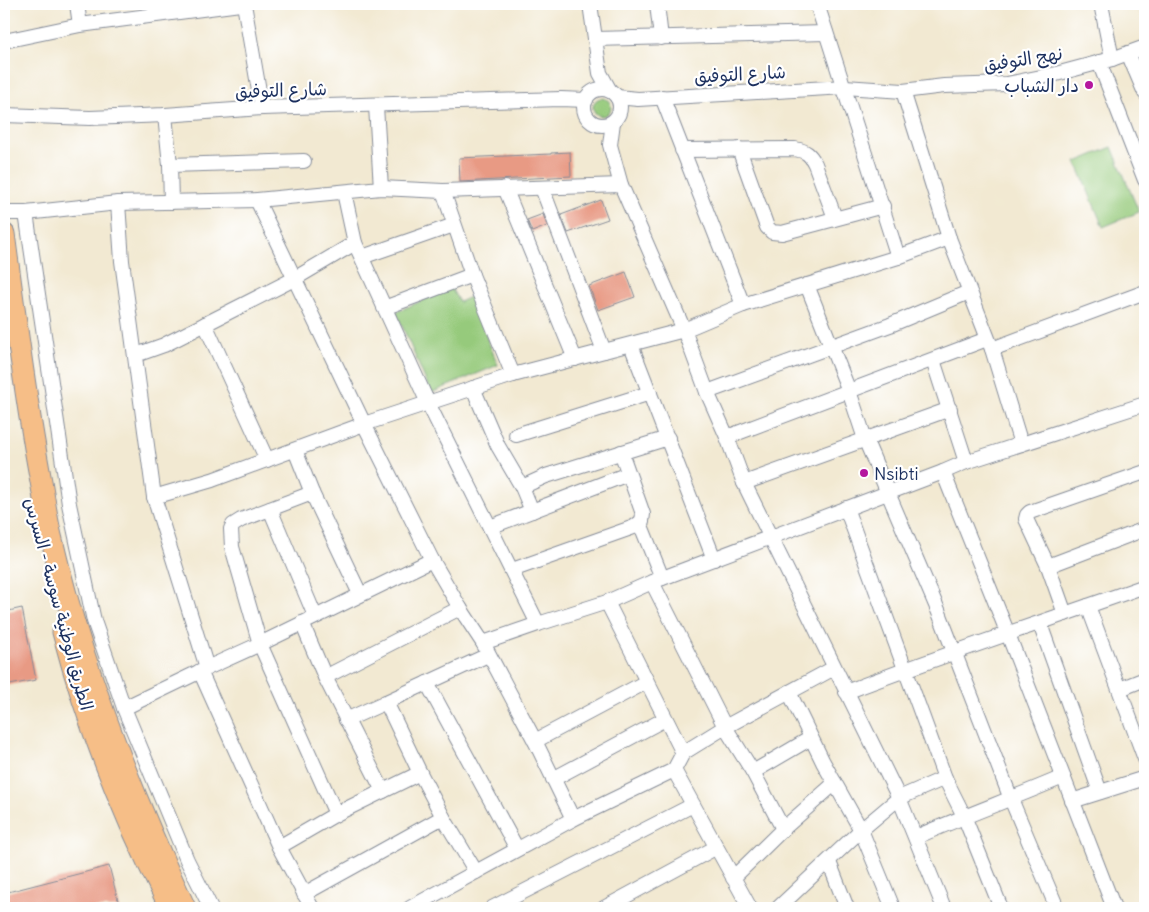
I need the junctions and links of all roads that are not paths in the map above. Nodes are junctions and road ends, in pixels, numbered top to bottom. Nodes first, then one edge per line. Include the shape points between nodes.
1 (77, 4) edge
2 (242, 4) edge
3 (590, 4) edge
4 (658, 4) edge
5 (817, 4) edge
6 (1102, 4) edge
7 (80, 26) junction
8 (826, 33) junction
9 (661, 38) junction
10 (594, 39) junction
11 (4, 41) edge
12 (1145, 47) edge
13 (1128, 53) junction
14 (1106, 60) junction
15 (600, 73) junction
16 (845, 87) junction
17 (903, 91) junction
18 (1145, 93) edge
19 (614, 94) junction
20 (589, 96) junction
21 (662, 97) junction
22 (561, 99) junction
23 (638, 99) junction
24 (376, 106) junction
25 (262, 108) junction
26 (4, 114) edge
27 (165, 115) junction
28 (616, 119) junction
29 (591, 121) junction
30 (610, 145) junction
31 (739, 149) junction
32 (682, 150) junction
33 (304, 161) dead end
34 (170, 165) junction
35 (1145, 180) edge
36 (621, 185) junction
37 (380, 188) junction
38 (505, 188) junction
39 (542, 188) junction
40 (444, 191) junction
41 (344, 192) junction
42 (257, 200) junction
43 (170, 202) junction
44 (118, 203) junction
45 (883, 206) junction
46 (4, 213) edge
47 (26, 213) junction
48 (835, 218) junction
49 (454, 225) junction
50 (4, 234) edge
51 (949, 238) junction
52 (355, 243) junction
53 (362, 257) junction
54 (898, 257) junction
55 (472, 275) junction
56 (294, 279) junction
57 (807, 285) junction
58 (969, 292) junction
59 (1145, 292) edge
60 (743, 305) junction
61 (384, 308) junction
62 (4, 315) edge
63 (205, 324) junction
64 (684, 330) junction
65 (989, 344) junction
66 (631, 345) junction
67 (830, 347) junction
68 (604, 351) junction
69 (136, 356) junction
70 (575, 359) junction
71 (933, 360) junction
72 (514, 376) junction
73 (473, 388) junction
74 (849, 391) junction
75 (707, 392) junction
76 (650, 393) junction
77 (428, 403) junction
78 (1145, 404) edge
79 (950, 409) junction
80 (364, 424) junction
81 (516, 435) dead end
82 (727, 437) junction
83 (668, 438) junction
84 (865, 440) junction
85 (1021, 444) junction
86 (295, 450) junction
87 (622, 452) junction
88 (266, 460) junction
89 (966, 462) junction
90 (943, 472) junction
91 (1145, 472) edge
92 (628, 474) junction
93 (744, 483) junction
94 (522, 487) junction
95 (887, 492) junction
96 (312, 493) junction
97 (154, 497) junction
98 (846, 508) junction
99 (270, 509) junction
100 (532, 511) junction
101 (640, 523) junction
102 (490, 527) junction
103 (1145, 530) edge
104 (770, 538) junction
105 (714, 559) junction
106 (432, 560) junction
107 (1048, 566) junction
108 (512, 570) junction
109 (657, 580) junction
110 (1145, 586) edge
111 (360, 594) junction
112 (606, 602) junction
113 (1088, 606) junction
114 (460, 608) junction
115 (1065, 614) junction
116 (315, 616) junction
117 (302, 623) junction
118 (538, 624) junction
119 (1040, 624) junction
120 (1008, 634) junction
121 (260, 644) junction
122 (486, 649) junction
123 (955, 652) junction
124 (834, 668) junction
125 (905, 669) junction
126 (203, 670) junction
127 (325, 678) junction
128 (1145, 679) edge
129 (646, 682) junction
130 (427, 683) junction
131 (1120, 689) junction
132 (789, 692) junction
133 (846, 692) junction
134 (386, 702) junction
135 (124, 708) junction
136 (665, 719) junction
137 (346, 720) junction
138 (725, 727) junction
139 (811, 738) junction
140 (535, 741) junction
141 (683, 753) junction
142 (1145, 759) edge
143 (674, 770) junction
144 (753, 772) junction
145 (420, 773) junction
146 (1063, 777) junction
147 (945, 778) junction
148 (1145, 778) edge
149 (553, 779) junction
150 (835, 783) junction
151 (383, 791) junction
152 (1100, 792) junction
153 (899, 798) junction
154 (1011, 799) junction
155 (1072, 801) junction
156 (693, 805) junction
157 (336, 814) junction
158 (964, 816) junction
159 (443, 817) junction
160 (573, 819) junction
161 (783, 829) junction
162 (861, 830) junction
163 (916, 837) junction
164 (279, 847) junction
165 (716, 848) junction
166 (517, 849) junction
167 (829, 862) junction
168 (476, 872) junction
169 (732, 878) junction
170 (304, 894) junction
171 (793, 894) junction
172 (746, 907) edge
173 (170, 908) edge
174 (185, 908) edge
175 (211, 908) edge
176 (312, 908) edge
177 (410, 908) edge
178 (492, 908) edge
179 (604, 908) edge
180 (778, 908) edge
181 (799, 908) edge
182 (847, 908) edge
183 (893, 908) edge
184 (944, 908) edge
185 (1001, 908) edge
186 (1057, 908) edge
187 (1114, 908) edge

1 - 7 street
2 - 7 street
2 - 25 street
3 - 10 street
4 - 9 street
5 - 8 street
6 - 14 street
7 - 11 street
8 - 9 street
8 - 16 street
9 - 10 street
10 - 15 street
12 - 13 street, نهج التوفيق
13 - 14 street, نهج التوفيق
13 - 18 street
14 - 17 street, نهج التوفيق via 1007,84
14 - 35 street
15 - 19 street
15 - 20 street
16 - 17 street, نهج التوفيق
16 - 21 street, شارع التوفيق
16 - 45 street
17 - 51 street
19 - 20 street via 601,89
19 - 23 street, شارع التوفيق
19 - 28 street via 620,106
20 - 22 street, شارع التوفيق
20 - 29 street via 584,109
21 - 23 street, شارع التوفيق
21 - 32 street
22 - 24 street, شارع التوفيق
22 - 29 street
23 - 28 street
24 - 25 street, شارع التوفيق
24 - 37 street
25 - 27 street, شارع التوفيق
26 - 27 street, شارع التوفيق via 90,118
27 - 34 street
28 - 29 street via 604,126
28 - 30 street
29 - 30 street
30 - 36 street
31 - 32 street
31 - 48 street via 808,153
31 - 48 street via 767,227 772,232 782,233
32 - 60 street
33 - 34 street
34 - 43 street
36 - 39 street
36 - 64 street
37 - 40 street
37 - 41 street
38 - 39 street
38 - 40 street
38 - 70 street
39 - 68 street
40 - 49 street
41 - 42 street
41 - 52 street
42 - 43 street
42 - 56 street
43 - 44 street
44 - 47 street
44 - 69 street via 122,261
45 - 48 street
45 - 54 street
46 - 47 street
47 - 135 street via 78,552 94,621
49 - 53 street
49 - 55 street
50 - 174 highway, الطريق الوطنية سوسة - السرس via 32,432 51,535 66,592 115,746
51 - 54 street
51 - 58 street
52 - 53 street
52 - 56 street
53 - 61 street
54 - 57 street
55 - 61 street
55 - 72 street
56 - 63 street
56 - 80 street
57 - 60 street
57 - 67 street
58 - 65 street
58 - 67 street
59 - 65 street
60 - 64 street
61 - 77 street
62 - 173 highway, الطريق الوطنية سوسة - السرس via 20,438 38,539 72,669 128,821
63 - 69 street
63 - 88 street
64 - 66 street
64 - 75 street
65 - 71 street
65 - 85 street
66 - 68 street
66 - 76 street
67 - 74 street
67 - 75 street
68 - 70 street
69 - 97 street
70 - 72 street
71 - 74 street
71 - 79 street
72 - 73 street
73 - 77 street
73 - 94 street via 498,446
74 - 82 street
74 - 84 street
75 - 82 street
76 - 81 street
76 - 83 street
77 - 80 street
77 - 102 street
78 - 85 street
79 - 84 street
79 - 89 street
80 - 86 street
80 - 106 street
82 - 93 street
83 - 87 street
83 - 105 street
84 - 93 street
84 - 95 street
85 - 89 street
86 - 88 street
86 - 96 street
87 - 92 street
87 - 94 street
88 - 97 street
89 - 90 street
90 - 95 street
90 - 120 street
91 - 107 street via 1028,513 1026,519
92 - 100 street
92 - 101 street via 643,514
93 - 104 street
94 - 100 street
95 - 98 street
95 - 123 street
96 - 99 street
96 - 111 street
97 - 126 street
98 - 104 street
98 - 125 street
99 - 116 street
99 - 121 street via 241,520 231,529 232,547
100 - 102 street
101 - 108 street
101 - 109 street
102 - 108 street
103 - 107 street
104 - 105 street
104 - 124 street
105 - 109 street
106 - 111 street
106 - 114 street
107 - 115 street
108 - 118 street
109 - 112 street
109 - 138 street
110 - 113 street
111 - 116 street
112 - 118 street
112 - 129 street
113 - 115 street
113 - 131 street
114 - 122 street
114 - 127 street
115 - 119 street
116 - 117 street
117 - 121 street
117 - 127 street
118 - 122 street
119 - 120 street
119 - 152 street
120 - 123 street
120 - 146 street
121 - 126 street
121 - 157 street
122 - 130 street
122 - 140 street
123 - 125 street
123 - 154 street
124 - 132 street
124 - 133 street
125 - 133 street
125 - 147 street
126 - 135 street
126 - 164 street
127 - 137 street
128 - 131 street
129 - 136 street
129 - 140 street
130 - 134 street
130 - 166 street
131 - 142 street
132 - 138 street
132 - 139 street
133 - 153 street
134 - 137 street
134 - 145 street
135 - 175 street via 187,860
136 - 141 street
136 - 149 street
137 - 151 street
138 - 141 street
138 - 144 street
139 - 144 street
139 - 150 street
140 - 149 street
141 - 143 street
143 - 156 street
143 - 160 street
144 - 161 street
145 - 151 street
145 - 159 street
146 - 154 street
146 - 155 street
147 - 153 street
147 - 158 street
148 - 152 street
149 - 160 street
150 - 161 street
150 - 162 street
151 - 157 street
152 - 155 street
153 - 162 street
153 - 163 street
154 - 158 street
154 - 186 street
155 - 187 street
156 - 165 street
156 - 178 street
157 - 164 street
158 - 163 street
158 - 185 street
159 - 168 street
159 - 170 street
160 - 166 street
161 - 169 street
162 - 167 street
162 - 183 street
163 - 184 street
164 - 170 street
165 - 169 street
165 - 179 street
166 - 168 street
167 - 171 street
167 - 182 street
168 - 177 street
169 - 172 street
170 - 176 street
171 - 180 street
171 - 181 street

